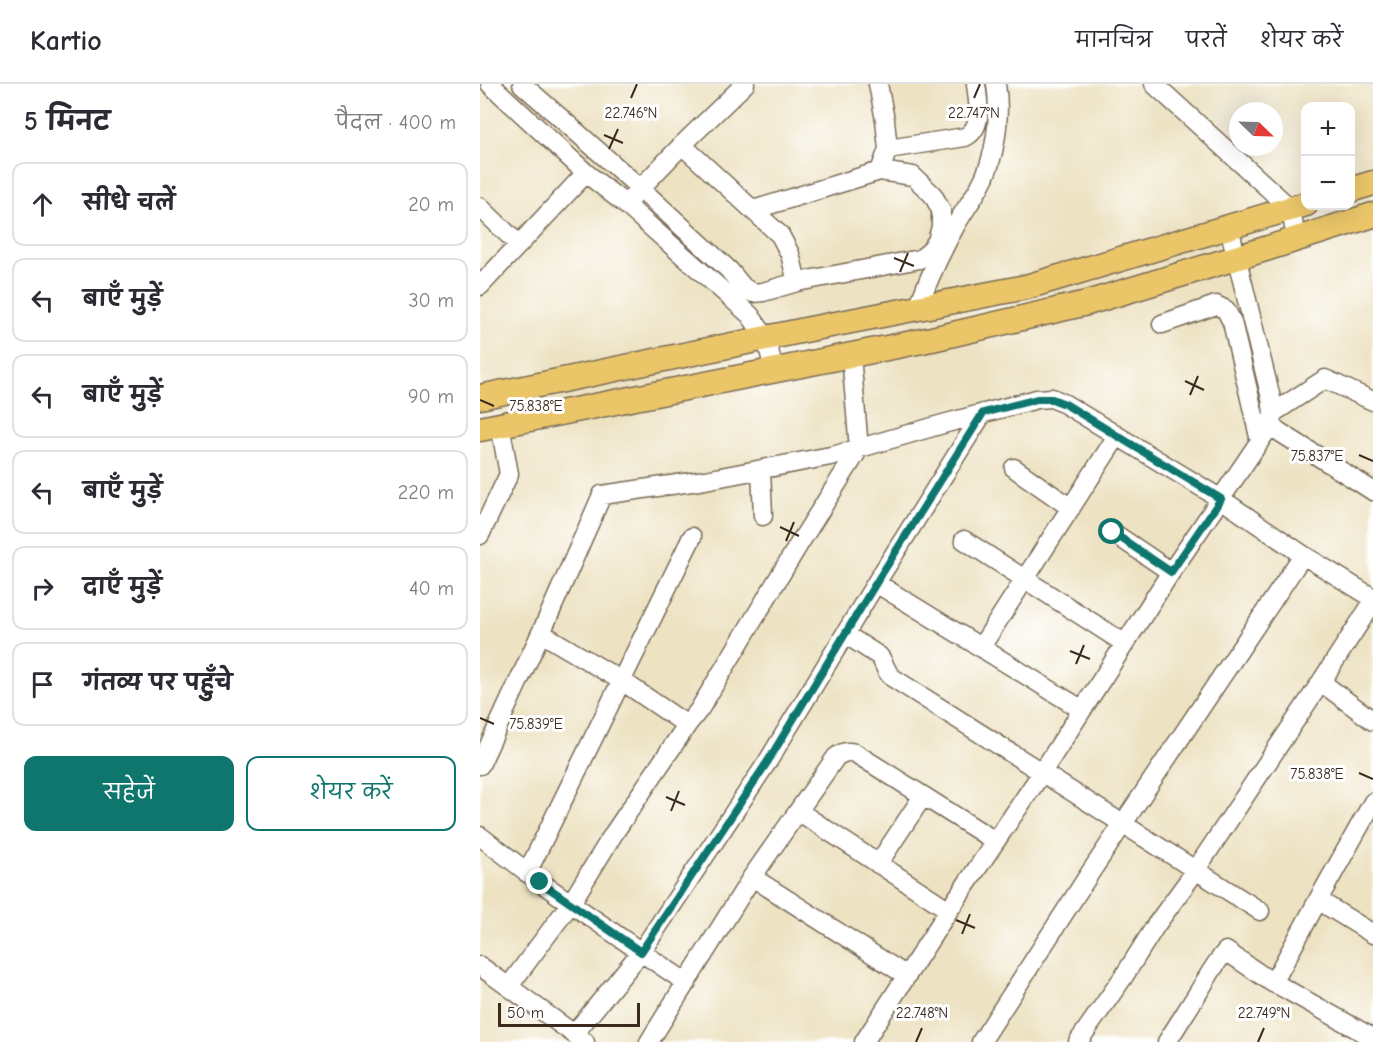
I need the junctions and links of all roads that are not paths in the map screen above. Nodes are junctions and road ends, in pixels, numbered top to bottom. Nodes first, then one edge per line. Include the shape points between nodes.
1 (490, 84) edge
2 (745, 84) edge
3 (878, 84) edge
4 (976, 84) edge
5 (996, 84) edge
6 (1154, 84) edge
7 (534, 88) edge
8 (682, 145) junction
9 (888, 149) junction
10 (880, 171) junction
11 (586, 173) junction
12 (1373, 183) edge
13 (640, 188) junction
14 (1355, 188) edge
15 (625, 204) junction
16 (480, 207) edge
17 (1298, 207) edge
18 (753, 210) junction
19 (1373, 215) edge
20 (1229, 227) junction
21 (1296, 239) junction
22 (519, 244) junction
23 (1237, 258) junction
24 (797, 282) junction
25 (480, 286) edge
26 (918, 308) junction
27 (1162, 324) dead end
28 (766, 338) junction
29 (851, 355) junction
30 (774, 370) junction
31 (480, 398) edge
32 (1373, 401) edge
33 (983, 413) junction
34 (490, 427) edge
35 (1268, 427) junction
36 (1118, 436) junction
37 (859, 449) junction
38 (1014, 468) dead end
39 (761, 470) junction
40 (1371, 484) edge
41 (1221, 499) junction
42 (1071, 508) junction
43 (763, 516) dead end
44 (482, 524) edge
45 (1112, 532) dead end
46 (693, 537) dead end
47 (964, 540) dead end
48 (1303, 555) junction
49 (1171, 572) junction
50 (1025, 579) junction
51 (876, 583) junction
52 (1373, 600) edge
53 (541, 633) junction
54 (845, 634) junction
55 (1124, 643) junction
56 (981, 647) junction
57 (622, 681) junction
58 (1321, 682) junction
59 (1082, 710) junction
60 (1373, 721) edge
61 (687, 724) junction
62 (480, 765) edge
63 (1042, 772) junction
64 (923, 796) junction
65 (1373, 802) edge
66 (798, 811) junction
67 (1123, 824) junction
68 (480, 836) edge
69 (995, 841) junction
70 (878, 864) junction
71 (1196, 870) junction
72 (527, 873) junction
73 (752, 877) junction
74 (1318, 900) junction
75 (571, 903) junction
76 (949, 910) junction
77 (1260, 911) dead end
78 (1373, 934) edge
79 (641, 952) junction
80 (480, 966) edge
81 (907, 976) junction
82 (687, 983) junction
83 (1273, 983) junction
84 (510, 986) junction
85 (1370, 1036) edge
86 (580, 1038) edge
87 (649, 1042) edge
88 (864, 1042) edge
89 (981, 1042) edge
90 (1078, 1042) edge
91 (1167, 1042) edge

1 - 11 street
2 - 8 street
3 - 9 street
4 - 9 street via 977,125 972,133
5 - 26 street via 992,158 928,280
6 - 17 street
7 - 13 street
8 - 13 street
8 - 18 street
9 - 10 street
10 - 18 street
10 - 24 street via 913,176 933,195 940,210 938,242 920,259
11 - 15 street
11 - 22 street
12 - 14 main road
13 - 15 street
13 - 24 street via 753,293
15 - 28 street via 750,315
16 - 22 street
17 - 20 main road
17 - 21 street
18 - 24 street via 780,235
19 - 21 main road
20 - 23 street
20 - 26 main road via 1026,287
21 - 23 main road
22 - 25 street
23 - 29 main road via 1087,303
23 - 35 street
26 - 28 main road
27 - 35 street via 1216,305 1226,310
28 - 30 street
28 - 31 main road
29 - 30 main road
29 - 37 street
30 - 34 main road
32 - 35 street via 1325,379
33 - 36 street via 1052,399
33 - 37 street
33 - 51 street
34 - 44 street via 509,474
35 - 40 street
35 - 41 street
36 - 41 street
36 - 42 street
37 - 39 street
37 - 61 street
38 - 42 street
39 - 43 street
39 - 53 street via 602,495
41 - 48 street
41 - 49 street
42 - 50 street
45 - 49 street
46 - 57 street
47 - 50 street
48 - 52 street
48 - 67 street
49 - 55 street
50 - 55 street
50 - 56 street
51 - 54 street
51 - 56 street
52 - 58 street
53 - 57 street
53 - 62 street
54 - 63 street via 879,656 893,678
54 - 79 street via 768,761
55 - 59 street
56 - 59 street
57 - 61 street
57 - 72 street
58 - 60 street
58 - 71 street
59 - 63 street
61 - 75 street
63 - 67 street
63 - 69 street
64 - 66 street via 855,753 842,752
64 - 69 street
64 - 70 street
65 - 74 street
66 - 70 street
66 - 73 street
67 - 71 street
67 - 89 street
68 - 72 street
69 - 76 street
70 - 76 street
71 - 77 street
71 - 90 street
72 - 75 street
73 - 81 street
73 - 82 street
74 - 78 street
74 - 83 street
75 - 79 street
75 - 84 street
76 - 81 street
79 - 82 street
79 - 86 street
80 - 84 street
81 - 88 street
82 - 87 street
83 - 85 street
83 - 91 street via 1226,951
84 - 86 street

